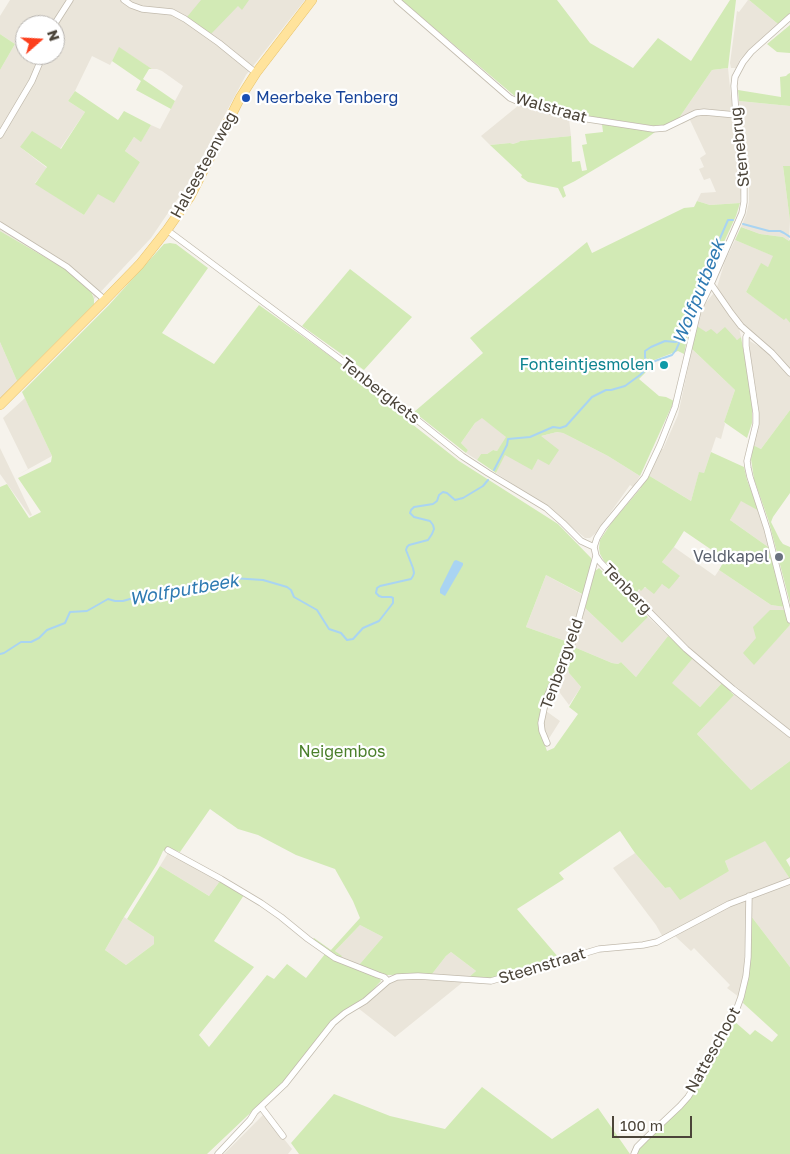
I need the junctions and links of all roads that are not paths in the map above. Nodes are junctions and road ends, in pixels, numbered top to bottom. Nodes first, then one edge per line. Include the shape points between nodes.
1 (70, 0) edge
2 (124, 0) edge
3 (312, 0) edge
4 (397, 0) edge
5 (60, 15) edge
6 (790, 17) edge
7 (39, 65) edge
8 (256, 74) junction
9 (736, 115) junction
10 (0, 135) edge
11 (0, 225) edge
12 (167, 230) junction
13 (711, 284) junction
14 (105, 300) junction
15 (748, 333) junction
16 (790, 373) edge
17 (0, 405) edge
18 (675, 407) joint
19 (594, 547) junction
20 (596, 556) junction
21 (790, 620) edge
22 (790, 734) edge
23 (547, 743) dead end
24 (168, 850) dead end
25 (790, 881) edge
26 (749, 896) junction
27 (388, 981) junction
28 (260, 1106) junction
29 (283, 1136) dead end
30 (218, 1154) edge
31 (634, 1154) edge

1 - 5 street
2 - 8 street via 142,9 172,12 185,18
3 - 8 main road, Halsesteenweg
4 - 9 street, Walstraat via 510,98 519,102 568,116 653,129 665,128 696,113
6 - 9 street, Stenebrug via 751,52 738,69 734,86
7 - 10 street
8 - 12 main road, Halsesteenweg via 229,118 190,197
9 - 13 street, Stenebrug via 744,202
11 - 14 street via 67,267
12 - 14 main road, Halsesteenweg
12 - 19 street, Tenbergkets via 361,375 462,456 546,508 582,541
13 - 15 street
13 - 18 street, Stenebrug via 698,311
14 - 17 main road, Halsesteenweg
15 - 16 street
15 - 21 street via 746,346 756,424 748,468
18 - 19 street, Tenberg via 644,477 603,528
19 - 20 street, Tenberg
20 - 22 street, Tenberg via 686,649
20 - 23 street, Tenbergveld via 568,658 546,699 541,723
24 - 27 street via 267,907 335,958
25 - 26 street, Steenstraat
26 - 27 street, Steenstraat via 650,944 599,949 492,981 418,976
26 - 31 street, Natteschoot via 746,976 732,1020 688,1097
27 - 28 street via 333,1023 285,1084
28 - 29 street
28 - 30 street

